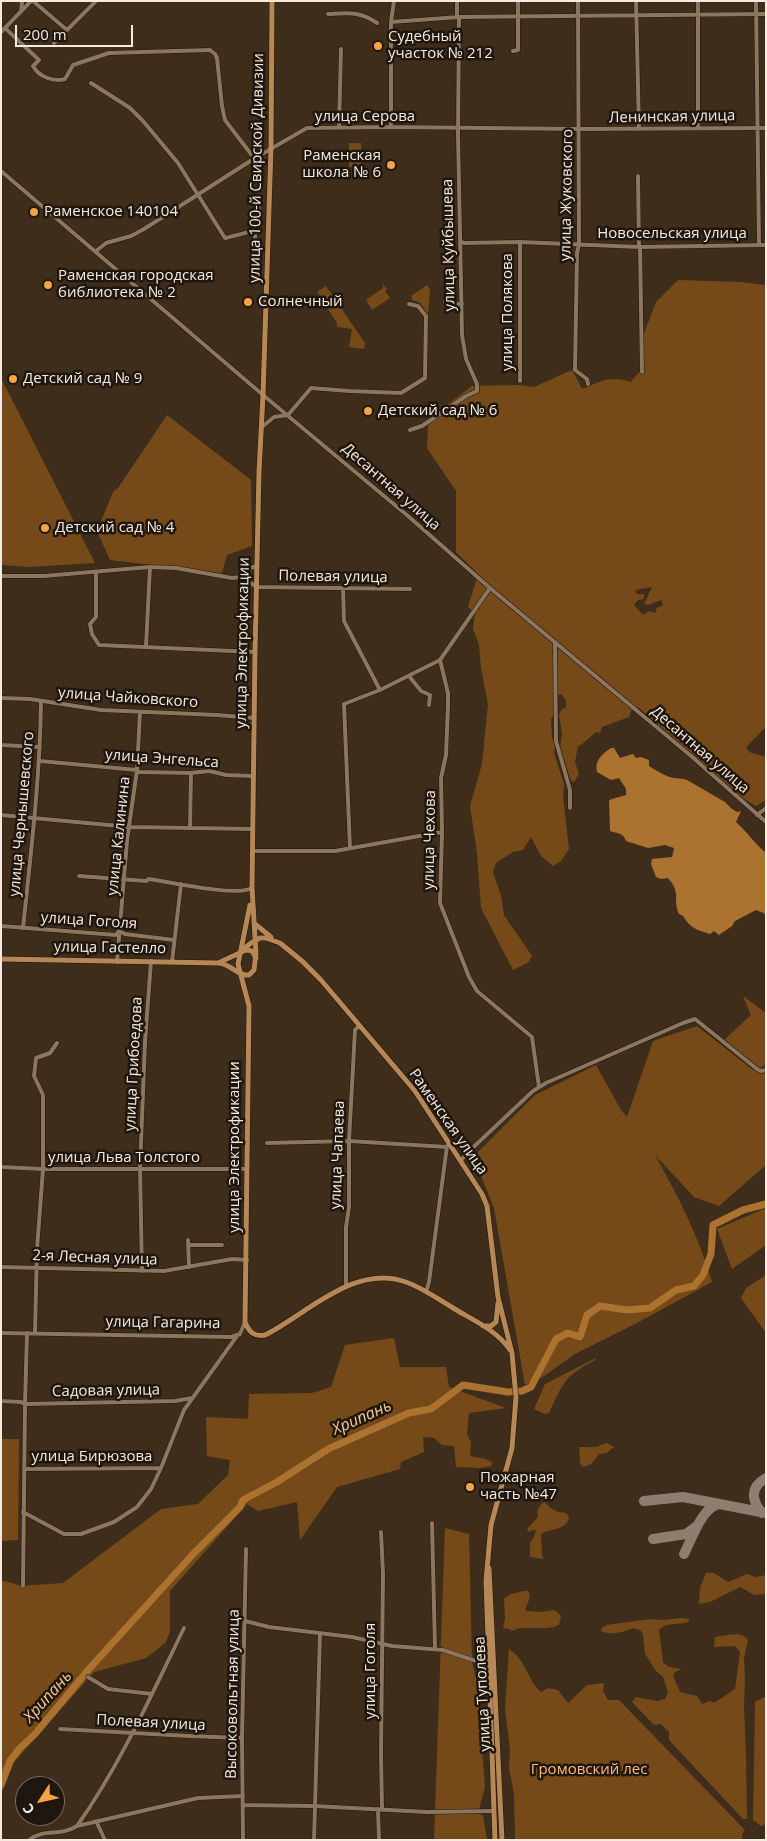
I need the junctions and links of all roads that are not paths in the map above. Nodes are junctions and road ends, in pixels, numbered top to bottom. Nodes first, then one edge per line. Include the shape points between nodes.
1 (22, 1) edge
2 (32, 1) edge
3 (96, 1) edge
4 (272, 1) edge
5 (394, 1) edge
6 (457, 1) edge
7 (518, 1) edge
8 (578, 1) edge
9 (636, 1) edge
10 (698, 1) edge
11 (756, 1) edge
12 (22, 12) junction
13 (328, 14) dead end
14 (698, 14) junction
15 (756, 14) junction
16 (766, 14) edge
17 (518, 16) junction
18 (578, 16) junction
19 (636, 16) junction
20 (458, 17) junction
21 (391, 22) junction
22 (377, 23) dead end
23 (5, 28) junction
24 (67, 30) junction
25 (1, 32) edge
26 (54, 43) dead end
27 (341, 49) dead end
28 (513, 51) dead end
29 (91, 83) dead end
30 (391, 127) junction
31 (339, 128) junction
32 (698, 128) junction
33 (757, 128) junction
34 (766, 128) edge
35 (458, 129) junction
36 (579, 129) junction
37 (639, 129) junction
38 (272, 148) junction
39 (254, 158) junction
40 (1, 171) edge
41 (6, 175) junction
42 (638, 176) dead end
43 (1, 180) edge
44 (197, 194) junction
45 (259, 198) dead end
46 (255, 228) junction
47 (460, 241) junction
48 (520, 242) junction
49 (579, 244) junction
50 (759, 245) junction
51 (766, 245) edge
52 (639, 247) junction
53 (96, 251) junction
54 (255, 260) dead end
55 (445, 302) dead end
56 (409, 304) dead end
57 (462, 304) junction
58 (642, 372) dead end
59 (520, 381) dead end
60 (588, 384) dead end
61 (264, 395) junction
62 (288, 416) junction
63 (262, 427) junction
64 (410, 430) dead end
65 (257, 566) junction
66 (150, 567) junction
67 (96, 572) junction
68 (1, 576) edge
69 (241, 577) junction
70 (257, 587) junction
71 (342, 588) junction
72 (490, 588) junction
73 (410, 589) dead end
74 (555, 642) junction
75 (146, 646) junction
76 (255, 652) junction
77 (440, 660) junction
78 (409, 676) junction
79 (380, 690) junction
80 (1, 698) edge
81 (41, 702) junction
82 (429, 705) dead end
83 (140, 712) junction
84 (254, 718) junction
85 (1, 745) edge
86 (40, 747) junction
87 (40, 761) junction
88 (137, 770) junction
89 (191, 773) junction
90 (253, 776) junction
91 (570, 808) dead end
92 (766, 808) edge
93 (1, 815) edge
94 (757, 815) junction
95 (35, 818) junction
96 (766, 822) edge
97 (130, 827) junction
98 (190, 828) junction
99 (252, 829) junction
100 (442, 832) junction
101 (350, 848) junction
102 (252, 851) junction
103 (79, 876) dead end
104 (124, 880) junction
105 (181, 884) junction
106 (252, 890) junction
107 (254, 922) junction
108 (1, 926) edge
109 (23, 928) junction
110 (119, 931) junction
111 (174, 940) junction
112 (255, 941) junction
113 (280, 943) junction
114 (240, 952) junction
115 (256, 958) junction
116 (1, 960) edge
117 (150, 961) junction
118 (118, 962) junction
119 (172, 962) junction
120 (218, 963) junction
121 (240, 974) junction
122 (359, 1026) junction
123 (57, 1043) dead end
124 (766, 1070) edge
125 (539, 1087) junction
126 (349, 1141) junction
127 (267, 1143) dead end
128 (447, 1146) junction
129 (460, 1161) junction
130 (1, 1167) edge
131 (140, 1168) junction
132 (43, 1169) junction
133 (248, 1170) junction
134 (222, 1245) dead end
135 (247, 1260) junction
136 (1, 1267) edge
137 (36, 1267) junction
138 (189, 1267) junction
139 (142, 1271) junction
140 (346, 1286) junction
141 (426, 1292) junction
142 (498, 1297) junction
143 (245, 1322) junction
144 (482, 1326) junction
145 (508, 1332) junction
146 (1, 1333) edge
147 (27, 1333) junction
148 (35, 1333) junction
149 (237, 1336) junction
150 (499, 1336) junction
151 (512, 1353) junction
152 (514, 1369) joint
153 (192, 1398) junction
154 (1, 1402) edge
155 (23, 1403) junction
156 (24, 1468) junction
157 (161, 1468) junction
158 (23, 1512) junction
159 (432, 1523) dead end
160 (381, 1532) dead end
161 (488, 1548) junction
162 (246, 1550) dead end
163 (23, 1586) dead end
164 (245, 1621) junction
165 (184, 1628) dead end
166 (320, 1634) junction
167 (382, 1645) junction
168 (436, 1649) junction
169 (488, 1665) junction
170 (88, 1677) dead end
171 (152, 1694) junction
172 (60, 1728) dead end
173 (133, 1733) junction
174 (242, 1738) junction
175 (243, 1796) junction
176 (243, 1805) junction
177 (314, 1806) junction
178 (380, 1809) junction
179 (494, 1811) junction
180 (96, 1821) junction
181 (76, 1826) junction
182 (56, 1833) junction
183 (29, 1840) edge
184 (58, 1840) edge
185 (105, 1840) edge
186 (243, 1840) edge
187 (314, 1840) edge
188 (379, 1840) edge
189 (496, 1840) edge
190 (502, 1840) edge

1 - 12 street
2 - 12 street
2 - 24 street
3 - 24 street
4 - 38 main road, улица 100-й Свирской Дивизии
5 - 21 street
6 - 20 street, улица Куйбышева
7 - 17 street
8 - 18 street, улица Жуковского
9 - 19 street
10 - 14 street
11 - 15 street
12 - 23 street
13 - 22 street via 356,13
14 - 15 street
14 - 19 street
14 - 32 street
15 - 16 street
15 - 33 street
17 - 18 street
17 - 20 street
17 - 28 street via 518,50
18 - 19 street
18 - 36 street, улица Жуковского
19 - 37 street
20 - 21 street
20 - 35 street, улица Куйбышева
21 - 30 street
23 - 25 street
23 - 39 street via 39,60 33,66 44,78 60,81 65,79 73,65 109,53 210,50 217,58 225,120
24 - 26 street
27 - 31 street
29 - 44 street via 130,108 143,121 178,163
30 - 31 street, улица Серова
30 - 35 street, улица Серова
31 - 38 street, улица Серова via 307,128
32 - 33 street, Ленинская улица
32 - 37 street, Ленинская улица
33 - 34 street, Ленинская улица
33 - 50 street
35 - 36 street, улица Серова
35 - 47 street, улица Куйбышева
36 - 37 street, Ленинская улица
36 - 49 street, улица Жуковского
38 - 39 street, улица Серова
38 - 61 main road, улица 100-й Свирской Дивизии
39 - 44 street, улица Серова
40 - 41 street, Десантная улица
41 - 43 street
41 - 53 street, Десантная улица
42 - 52 street
44 - 46 street via 225,238
44 - 53 street, улица Серова via 137,233 106,243
45 - 46 street
46 - 54 street
47 - 48 street, Новосельская улица
47 - 57 street, улица Куйбышева
48 - 49 street, Новосельская улица
48 - 59 street, улица Полякова
49 - 52 street, Новосельская улица
49 - 60 street, улица Жуковского via 575,370
50 - 51 street, Новосельская улица
50 - 52 street, Новосельская улица
52 - 58 street
53 - 61 street, Десантная улица
55 - 57 street
56 - 62 street via 418,306 426,316 425,378 398,393 311,388
57 - 64 street, улица Куйбышева via 466,359 477,391 422,426
61 - 62 street, Десантная улица
61 - 63 main road, улица Электрофикации
62 - 63 street via 274,417
62 - 72 street, Десантная улица
63 - 65 main road, улица Электрофикации
65 - 69 street via 247,569
65 - 70 main road, улица Электрофикации
66 - 67 street
66 - 69 street
66 - 75 street
67 - 68 street
67 - 75 street via 96,617 90,624 99,645
69 - 70 street
70 - 71 street, Полевая улица
70 - 76 main road, улица Электрофикации
71 - 73 street, Полевая улица
71 - 79 street via 344,621
72 - 74 street, Десантная улица
72 - 77 street
74 - 91 street via 556,741 570,790
74 - 94 street, Десантная улица
75 - 76 street
76 - 84 main road, улица Электрофикации
77 - 78 street
77 - 100 street, улица Чехова via 448,693
78 - 79 street
78 - 82 street via 421,691 430,695
79 - 101 street via 344,704
80 - 81 street, улица Чайковского
81 - 83 street, улица Чайковского
81 - 86 street, улица Чернышевского
83 - 84 street, улица Чайковского
83 - 88 street, улица Калинина
84 - 90 main road, улица Электрофикации
85 - 86 street
86 - 87 street, улица Чернышевского
87 - 88 street, улица Энгельса
87 - 95 street, улица Чернышевского
88 - 89 street, улица Энгельса
88 - 97 street, улица Калинина
89 - 90 street, улица Энгельса via 209,771
89 - 98 street
90 - 99 main road, улица Электрофикации
92 - 94 street
93 - 95 street
94 - 96 street, Десантная улица
95 - 97 street
95 - 109 street, улица Чернышевского
97 - 98 street
97 - 104 street, улица Калинина
98 - 99 street
99 - 102 main road, улица Электрофикации
100 - 101 street
100 - 125 street, улица Чехова via 440,903 477,991 532,1038
101 - 102 street
102 - 106 main road, улица Электрофикации
103 - 104 street
104 - 105 street via 150,879
104 - 110 street, улица Калинина
105 - 106 street
105 - 111 street
106 - 107 main road
106 - 114 main road
107 - 112 main road
107 - 113 main road, Раменская улица
108 - 109 street, улица Гоголя
109 - 110 street, улица Гоголя via 116,935
110 - 111 street, улица Гоголя
110 - 118 street, улица Калинина
111 - 119 street
112 - 113 main road via 266,938
112 - 114 main road, улица Гастелло
112 - 115 main road
113 - 122 main road, Раменская улица via 321,980
114 - 115 main road via 249,950
114 - 120 main road, улица Гастелло
114 - 121 main road
115 - 121 main road via 253,972
116 - 118 main road, улица Гастелло
117 - 118 main road, улица Гастелло
117 - 119 main road, улица Гастелло
117 - 131 street, улица Грибоедова
119 - 120 main road, улица Гастелло
120 - 121 main road, улица Гастелло via 227,964
121 - 133 main road, улица Электрофикации via 249,1006
122 - 126 street, улица Чапаева via 355,1030
122 - 128 main road, Раменская улица via 415,1091
123 - 132 street via 50,1053 36,1058 34,1076 43,1095
124 - 125 street via 756,1069 695,1019
125 - 129 street
126 - 127 street
126 - 128 street
126 - 140 street, улица Чапаева
128 - 129 main road, Раменская улица
128 - 141 street
129 - 142 main road, Раменская улица via 487,1206
130 - 132 street, улица Льва Толстого
131 - 132 street, улица Льва Толстого
131 - 133 street, улица Льва Толстого
131 - 139 street, улица Грибоедова
132 - 137 street
133 - 135 main road, улица Электрофикации
134 - 138 street via 188,1243
135 - 138 street, 2-я Лесная улица via 232,1259
135 - 143 main road, улица Электрофикации
136 - 137 street, 2-я Лесная улица
137 - 139 street, 2-я Лесная улица
137 - 148 street
138 - 139 street, 2-я Лесная улица
140 - 141 main road via 368,1280 394,1279
140 - 143 main road via 265,1334 258,1336 250,1332
141 - 144 main road
142 - 144 main road via 496,1322
142 - 145 main road, Раменская улица
143 - 149 street, улица Гагарина
144 - 150 main road
145 - 150 main road via 500,1324 496,1329
145 - 151 main road, Раменская улица
146 - 147 street, улица Гагарина
147 - 148 street, улица Гагарина
147 - 155 street
148 - 149 street, улица Гагарина
149 - 153 street
150 - 151 main road
151 - 152 main road, Раменская улица
152 - 161 main road, улица Туполева via 516,1397 512,1448 494,1510
153 - 155 street, Садовая улица
153 - 157 street
154 - 155 street, Садовая улица
155 - 156 street
156 - 157 street, улица Бирюзова
156 - 158 street
157 - 158 street via 137,1507 90,1532 64,1534
158 - 163 street
159 - 168 street
160 - 167 street, улица Гоголя
161 - 169 main road, улица Туполева
161 - 190 main road, улица Туполева
162 - 164 street, Высоковольтная улица
164 - 166 street
164 - 174 street, Высоковольтная улица
165 - 171 street
166 - 167 street
166 - 177 street
167 - 168 street
167 - 178 street, улица Гоголя
168 - 169 street
169 - 179 main road, улица Туполева
170 - 171 street via 108,1689
171 - 173 street
172 - 173 street, Полевая улица
173 - 174 street, Полевая улица
173 - 181 street via 100,1793
174 - 175 street, Высоковольтная улица
175 - 176 street, Высоковольтная улица
175 - 180 street via 198,1798
176 - 177 street
176 - 186 street, Высоковольтная улица
177 - 178 street
177 - 187 street
178 - 179 street
178 - 188 street, улица Гоголя
179 - 189 main road, улица Туполева
180 - 181 street
180 - 185 street
181 - 182 street via 68,1832
182 - 183 street via 35,1835
182 - 184 street

